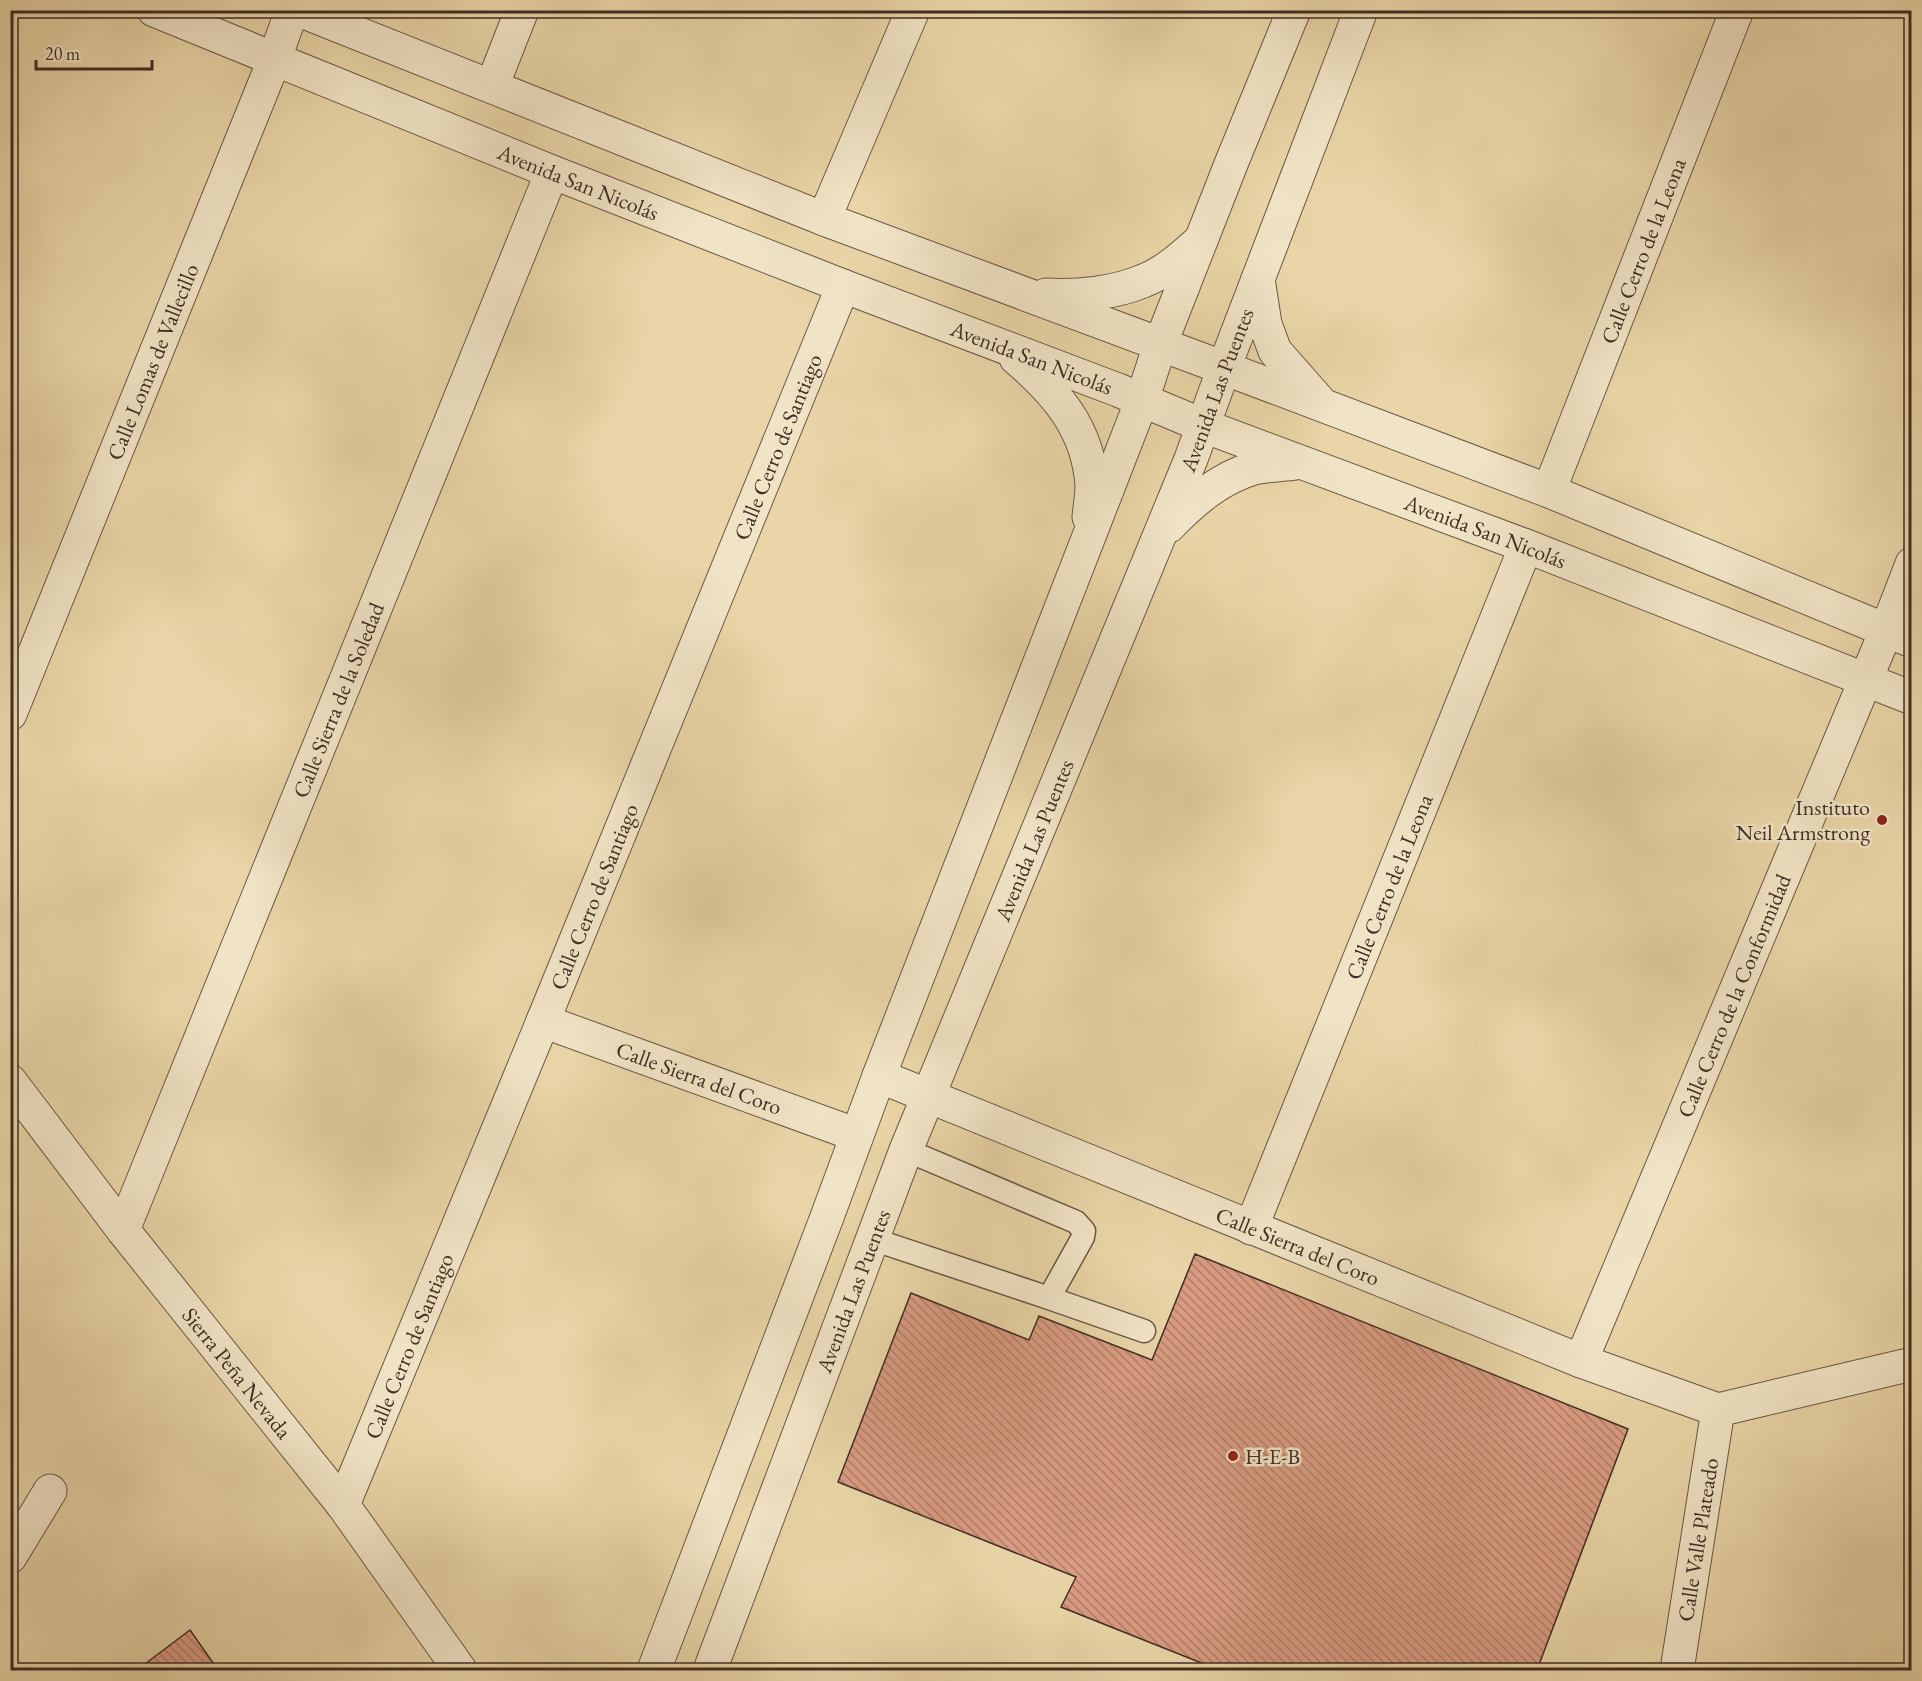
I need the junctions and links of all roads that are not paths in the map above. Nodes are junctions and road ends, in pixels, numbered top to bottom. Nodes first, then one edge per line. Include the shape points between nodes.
1 (154, 10) edge
2 (292, 10) edge
3 (299, 10) edge
4 (522, 10) edge
5 (913, 10) edge
6 (1294, 10) edge
7 (1361, 10) edge
8 (1737, 10) edge
9 (275, 58) junction
10 (492, 86) junction
11 (552, 172) junction
12 (824, 219) junction
13 (1202, 239) junction
14 (1258, 279) junction
15 (843, 286) junction
16 (1024, 294) junction
17 (1160, 345) junction
18 (1003, 347) junction
19 (1224, 368) junction
20 (1142, 400) junction
21 (1324, 406) junction
22 (1204, 426) junction
23 (1300, 462) junction
24 (1549, 491) junction
25 (1160, 536) junction
26 (1086, 542) junction
27 (1526, 546) junction
28 (1911, 564) edge
29 (1898, 636) edge
30 (1865, 680) junction
31 (1911, 698) edge
32 (10, 714) edge
33 (543, 1021) junction
34 (879, 1076) junction
35 (10, 1081) edge
36 (928, 1096) junction
37 (857, 1135) junction
38 (906, 1150) junction
39 (828, 1217) junction
40 (1251, 1228) junction
41 (123, 1230) junction
42 (872, 1239) junction
43 (1049, 1298) junction
44 (1144, 1331) dead end
45 (1581, 1361) junction
46 (1911, 1364) edge
47 (1718, 1410) junction
48 (50, 1491) dead end
49 (343, 1505) junction
50 (767, 1521) junction
51 (10, 1557) edge
52 (460, 1671) edge
53 (654, 1671) edge
54 (710, 1671) edge
55 (1677, 1671) edge

1 - 9 street, Avenida San Nicolás
2 - 9 street, Calle Lomas de Vallecillo
3 - 10 street
4 - 10 street
5 - 12 street
6 - 13 street
7 - 14 street, Avenida Las Puentes
8 - 24 street, Calle Cerro de la Leona
9 - 11 street, Avenida San Nicolás
9 - 32 street, Calle Lomas de Vallecillo
10 - 12 street
11 - 15 street, Avenida San Nicolás
11 - 41 street, Calle Sierra de la Soledad
12 - 16 street
13 - 16 street via 1176,262 1144,281 1069,297
13 - 17 street
14 - 19 street, Avenida Las Puentes
14 - 21 street via 1275,351
15 - 18 street, Avenida San Nicolás
15 - 33 street, Calle Cerro de Santiago
16 - 17 street
17 - 19 street
17 - 20 street
18 - 20 street, Avenida San Nicolás
18 - 26 street via 1059,399 1084,441 1092,485
19 - 21 street
19 - 22 street, Avenida Las Puentes
20 - 22 street, Avenida San Nicolás
20 - 26 street
21 - 24 street
22 - 23 street, Avenida San Nicolás
22 - 25 street, Avenida Las Puentes
23 - 25 street via 1254,468 1217,484 1186,508
23 - 27 street, Avenida San Nicolás
24 - 29 street
25 - 36 street, Avenida Las Puentes
26 - 34 street
27 - 30 street, Avenida San Nicolás
27 - 40 street, Calle Cerro de la Leona
28 - 29 street, Calle Cerro de la Conformidad
29 - 30 street, Calle Cerro de la Conformidad
30 - 31 street, Avenida San Nicolás
30 - 45 street, Calle Cerro de la Conformidad
33 - 37 street, Calle Sierra del Coro
33 - 49 street, Calle Cerro de Santiago
34 - 36 street, Calle Sierra del Coro
34 - 37 street
35 - 41 street, Sierra Peña Nevada
36 - 38 street, Avenida Las Puentes
36 - 40 street, Calle Sierra del Coro
37 - 39 street
38 - 42 street, Avenida Las Puentes
38 - 43 lane via 1080,1225 1083,1237
39 - 50 street via 830,1270 742,1504 744,1509
39 - 53 street
40 - 45 street, Calle Sierra del Coro
41 - 49 street, Sierra Peña Nevada
42 - 43 lane
42 - 50 street, Avenida Las Puentes
43 - 44 lane
45 - 47 street, Calle Sierra del Coro
46 - 47 street
47 - 55 street, Calle Valle Plateado
48 - 51 street
49 - 52 street, Sierra Peña Nevada
50 - 54 street, Avenida Las Puentes

